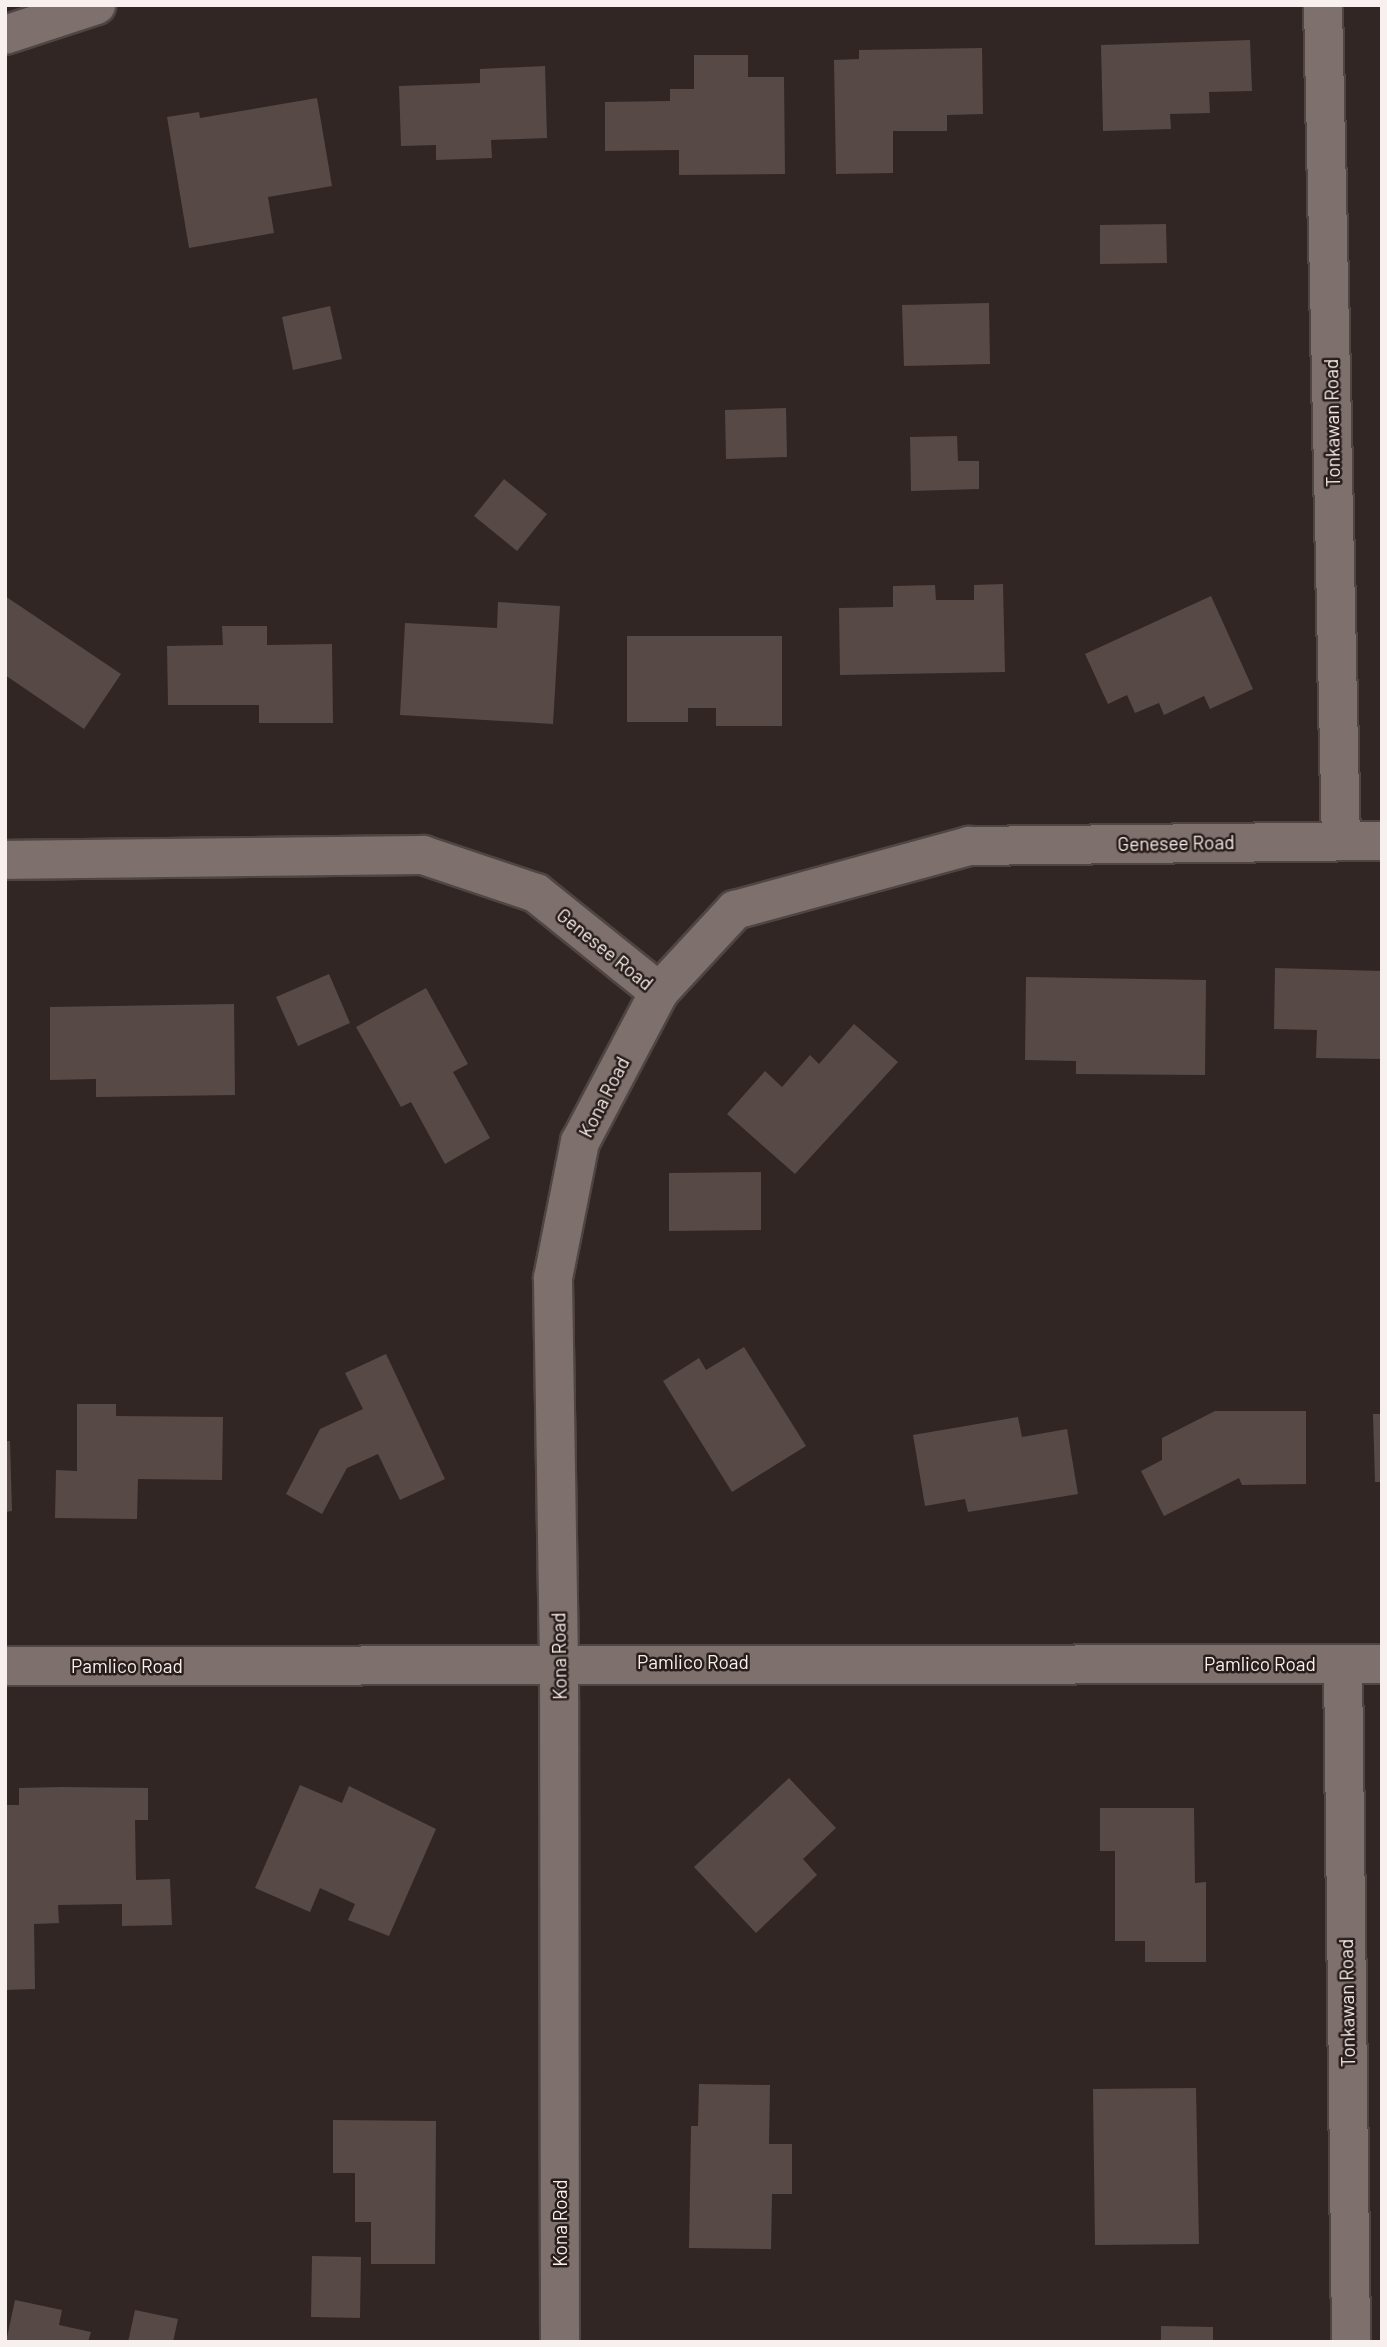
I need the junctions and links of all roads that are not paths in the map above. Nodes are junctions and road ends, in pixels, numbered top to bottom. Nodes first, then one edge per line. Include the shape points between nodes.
1 (96, 5) edge
2 (1323, 5) edge
3 (5, 35) edge
4 (1341, 841) junction
5 (1382, 841) edge
6 (5, 860) edge
7 (659, 992) junction
8 (559, 1662) junction
9 (1343, 1664) junction
10 (1382, 1664) edge
11 (5, 1667) edge
12 (560, 2342) edge
13 (1351, 2342) edge

1 - 3 street
2 - 4 street, Tonkawan Road
4 - 5 street, Genesee Road
4 - 7 street, Genesee Road via 968,846 735,911
6 - 7 street, Genesee Road via 423,855 536,893
7 - 8 street, Kona Road via 580,1142 553,1278
8 - 9 street, Pamlico Road
8 - 11 street, Pamlico Road
8 - 12 street, Kona Road
9 - 10 street, Pamlico Road
9 - 13 street, Tonkawan Road

